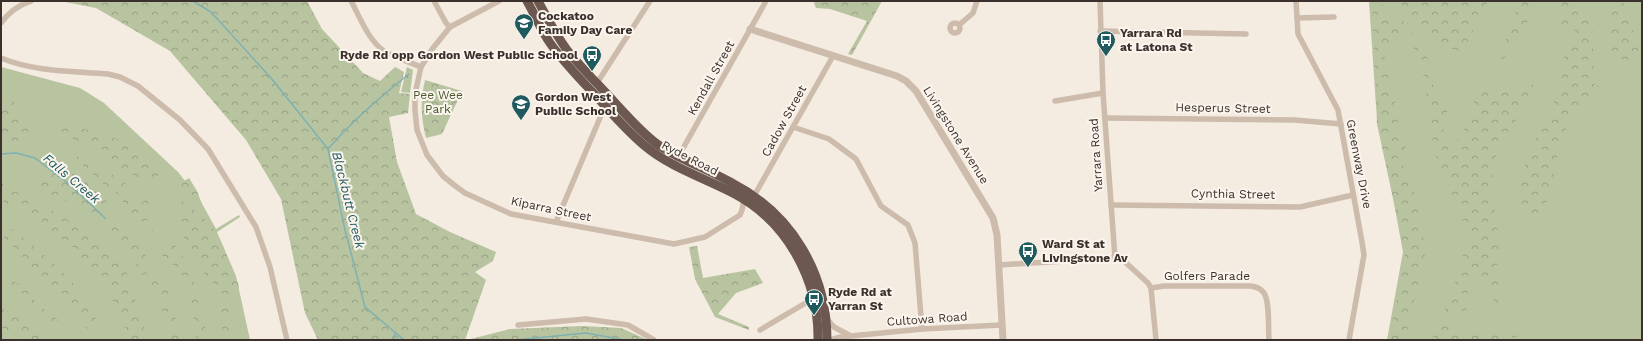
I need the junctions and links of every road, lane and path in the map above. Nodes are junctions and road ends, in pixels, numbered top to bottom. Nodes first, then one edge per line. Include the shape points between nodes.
1 (31, 1) edge
2 (351, 1) edge
3 (434, 1) edge
4 (499, 1) edge
5 (527, 1) edge
6 (538, 1) edge
7 (650, 1) edge
8 (766, 1) edge
9 (977, 1) edge
10 (1100, 1) edge
11 (1296, 1) edge
12 (1334, 17) dead end
13 (1297, 18) junction
14 (1, 23) edge
15 (959, 25) dead end
16 (450, 28) junction
17 (750, 29) junction
18 (1100, 31) junction
19 (1246, 34) dead end
20 (833, 56) junction
21 (1, 58) edge
22 (421, 67) junction
23 (596, 83) junction
24 (1103, 93) junction
25 (1055, 101) dead end
26 (605, 106) junction
27 (1105, 118) junction
28 (1340, 124) junction
29 (793, 126) junction
30 (679, 156) junction
31 (674, 165) junction
32 (1353, 195) junction
33 (754, 196) junction
34 (744, 199) junction
35 (1111, 205) junction
36 (556, 222) junction
37 (1115, 258) junction
38 (999, 265) junction
39 (1151, 288) junction
40 (814, 298) junction
41 (826, 318) junction
42 (518, 325) dead end
43 (1001, 325) junction
44 (922, 329) junction
45 (760, 330) dead end
46 (854, 336) junction
47 (287, 340) edge
48 (654, 340) edge
49 (818, 340) edge
50 (828, 340) edge
51 (1003, 340) edge
52 (1156, 340) edge
53 (1269, 340) edge
54 (1349, 340) edge

1 - 14 street via 12,10
2 - 22 street via 378,46
3 - 16 street
4 - 16 street, Kiparra Street
5 - 26 highway, Ryde Road via 555,50
6 - 23 highway, Ryde Road via 566,49
7 - 23 street
8 - 17 street, Kendall Street
9 - 15 street via 973,13
10 - 18 street, Yarrara Road
11 - 13 street, Greenway Drive
12 - 13 street
13 - 28 street, Greenway Drive via 1298,34 1338,110
16 - 22 street, Kiparra Street
17 - 20 street, Livingstone Avenue
17 - 30 street, Kendall Street
18 - 19 street
18 - 24 street, Yarrara Road
20 - 29 street, Cadow Street
20 - 38 street, Livingstone Avenue via 903,79 916,91 991,212 995,224
21 - 47 street via 36,68 120,76 138,86 193,132 208,149 256,227 270,267
22 - 36 street, Kiparra Street via 414,102 417,130 427,155 443,176 465,192 511,214
23 - 30 highway, Ryde Road via 651,139
24 - 25 street
24 - 27 street, Yarrara Road
26 - 31 highway, Ryde Road via 645,146
26 - 36 street
27 - 28 street, Hesperus Street via 1295,120
27 - 35 street, Yarrara Road
28 - 32 street, Greenway Drive
29 - 33 street, Cadow Street
29 - 44 street via 830,139 856,160 881,206 908,226 915,243
30 - 31 street, Kendall Street
30 - 33 highway, Ryde Road
31 - 34 highway, Ryde Road
32 - 35 street, Cynthia Street via 1300,207
32 - 54 street, Greenway Drive via 1364,255
33 - 41 highway, Ryde Road via 786,224 801,245 817,280
34 - 36 street, Kiparra Street via 740,214 705,238 674,244
34 - 40 highway, Ryde Road via 766,217 786,239 804,270
35 - 37 street, Yarrara Road
37 - 38 street
37 - 39 street via 1124,261
38 - 43 street, Livingstone Avenue
39 - 52 street, Golfers Parade
39 - 53 street, Golfers Parade via 1259,288 1267,298
40 - 45 street
40 - 49 highway, Ryde Road
41 - 46 street, Cultowa Road via 834,327
41 - 50 highway, Ryde Road
42 - 48 street via 586,319 628,325
43 - 44 street, Cultowa Road
43 - 51 street, Livingstone Avenue
44 - 46 street, Cultowa Road
46 - 50 street, Cultowa Road

